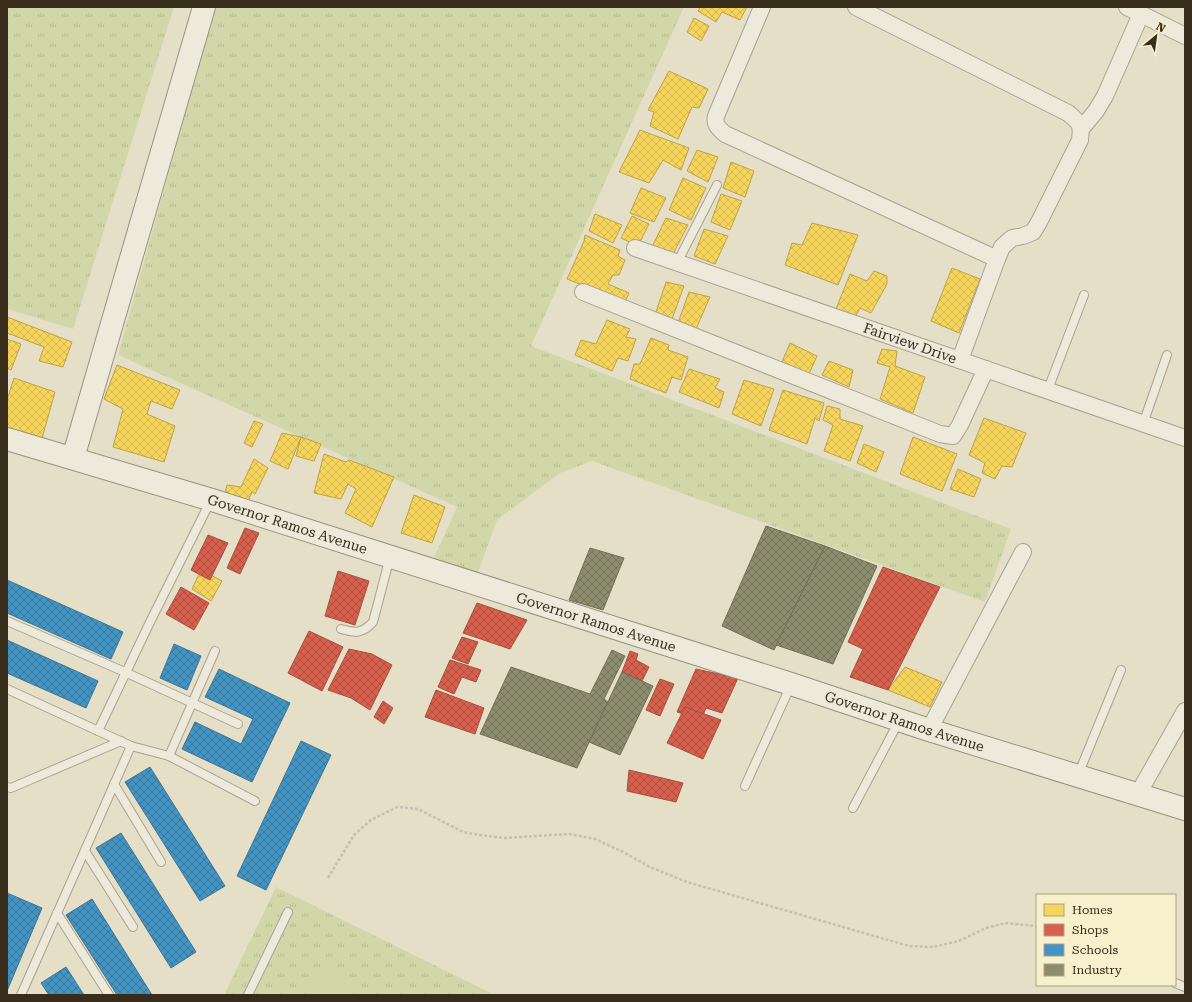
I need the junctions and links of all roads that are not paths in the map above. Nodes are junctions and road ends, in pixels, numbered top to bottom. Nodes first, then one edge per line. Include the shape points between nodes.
1 (204, 7) edge
2 (762, 7) edge
3 (856, 7) edge
4 (1134, 10) edge
5 (1185, 36) edge
6 (1081, 129) junction
7 (717, 185) dead end
8 (635, 248) dead end
9 (996, 259) junction
10 (677, 263) junction
11 (583, 292) dead end
12 (1084, 295) dead end
13 (1168, 355) dead end
14 (960, 360) junction
15 (986, 369) junction
16 (1048, 392) junction
17 (1142, 424) junction
18 (1185, 438) edge
19 (7, 439) edge
20 (73, 458) junction
21 (212, 500) junction
22 (1023, 552) dead end
23 (390, 557) junction
24 (7, 621) edge
25 (341, 629) dead end
26 (215, 651) dead end
27 (1121, 670) dead end
28 (125, 672) junction
29 (791, 684) junction
30 (7, 689) edge
31 (192, 703) junction
32 (1185, 711) edge
33 (900, 720) junction
34 (238, 724) dead end
35 (930, 730) junction
36 (98, 731) junction
37 (121, 741) junction
38 (131, 746) junction
39 (169, 756) junction
40 (1077, 775) junction
41 (114, 784) junction
42 (7, 786) edge
43 (745, 786) dead end
44 (1138, 794) junction
45 (255, 801) dead end
46 (853, 808) dead end
47 (1185, 809) edge
48 (85, 851) junction
49 (161, 862) dead end
50 (288, 912) dead end
51 (57, 913) junction
52 (132, 927) dead end
53 (21, 995) edge
54 (109, 995) edge
55 (248, 995) edge

1 - 20 main road
2 - 9 street via 716,116 718,128 724,134
3 - 6 street via 1068,113 1078,122
4 - 5 street
4 - 6 street via 1105,96
6 - 9 street via 1080,140 1036,227 1024,236 1012,238 1002,247
7 - 10 lane
8 - 10 street, Fairview Drive
9 - 14 street
10 - 14 street, Fairview Drive
11 - 15 street via 940,434 953,436
12 - 16 lane
13 - 17 lane
14 - 15 street, Fairview Drive
15 - 16 street, Fairview Drive
16 - 17 street, Fairview Drive
17 - 18 street, Fairview Drive
19 - 20 main road, Governor Ramos Avenue
20 - 21 main road, Governor Ramos Avenue
21 - 23 main road, Governor Ramos Avenue
21 - 28 lane
22 - 35 street
23 - 25 lane via 372,622 367,628 356,633
23 - 29 main road, Governor Ramos Avenue
24 - 28 lane
26 - 31 lane
27 - 40 lane
28 - 31 lane
28 - 36 lane
29 - 33 main road, Governor Ramos Avenue
29 - 43 lane
30 - 36 lane
31 - 34 lane
31 - 39 lane
32 - 44 street
33 - 35 main road, Governor Ramos Avenue
33 - 46 lane
35 - 40 main road, Governor Ramos Avenue
36 - 37 lane
37 - 38 lane
37 - 42 lane via 11,788
38 - 39 lane
38 - 41 lane
39 - 45 lane
40 - 44 main road, Governor Ramos Avenue
41 - 48 lane
41 - 49 lane
44 - 47 main road, Governor Ramos Avenue
48 - 51 lane
48 - 52 lane
50 - 55 lane
51 - 53 lane
51 - 54 lane

